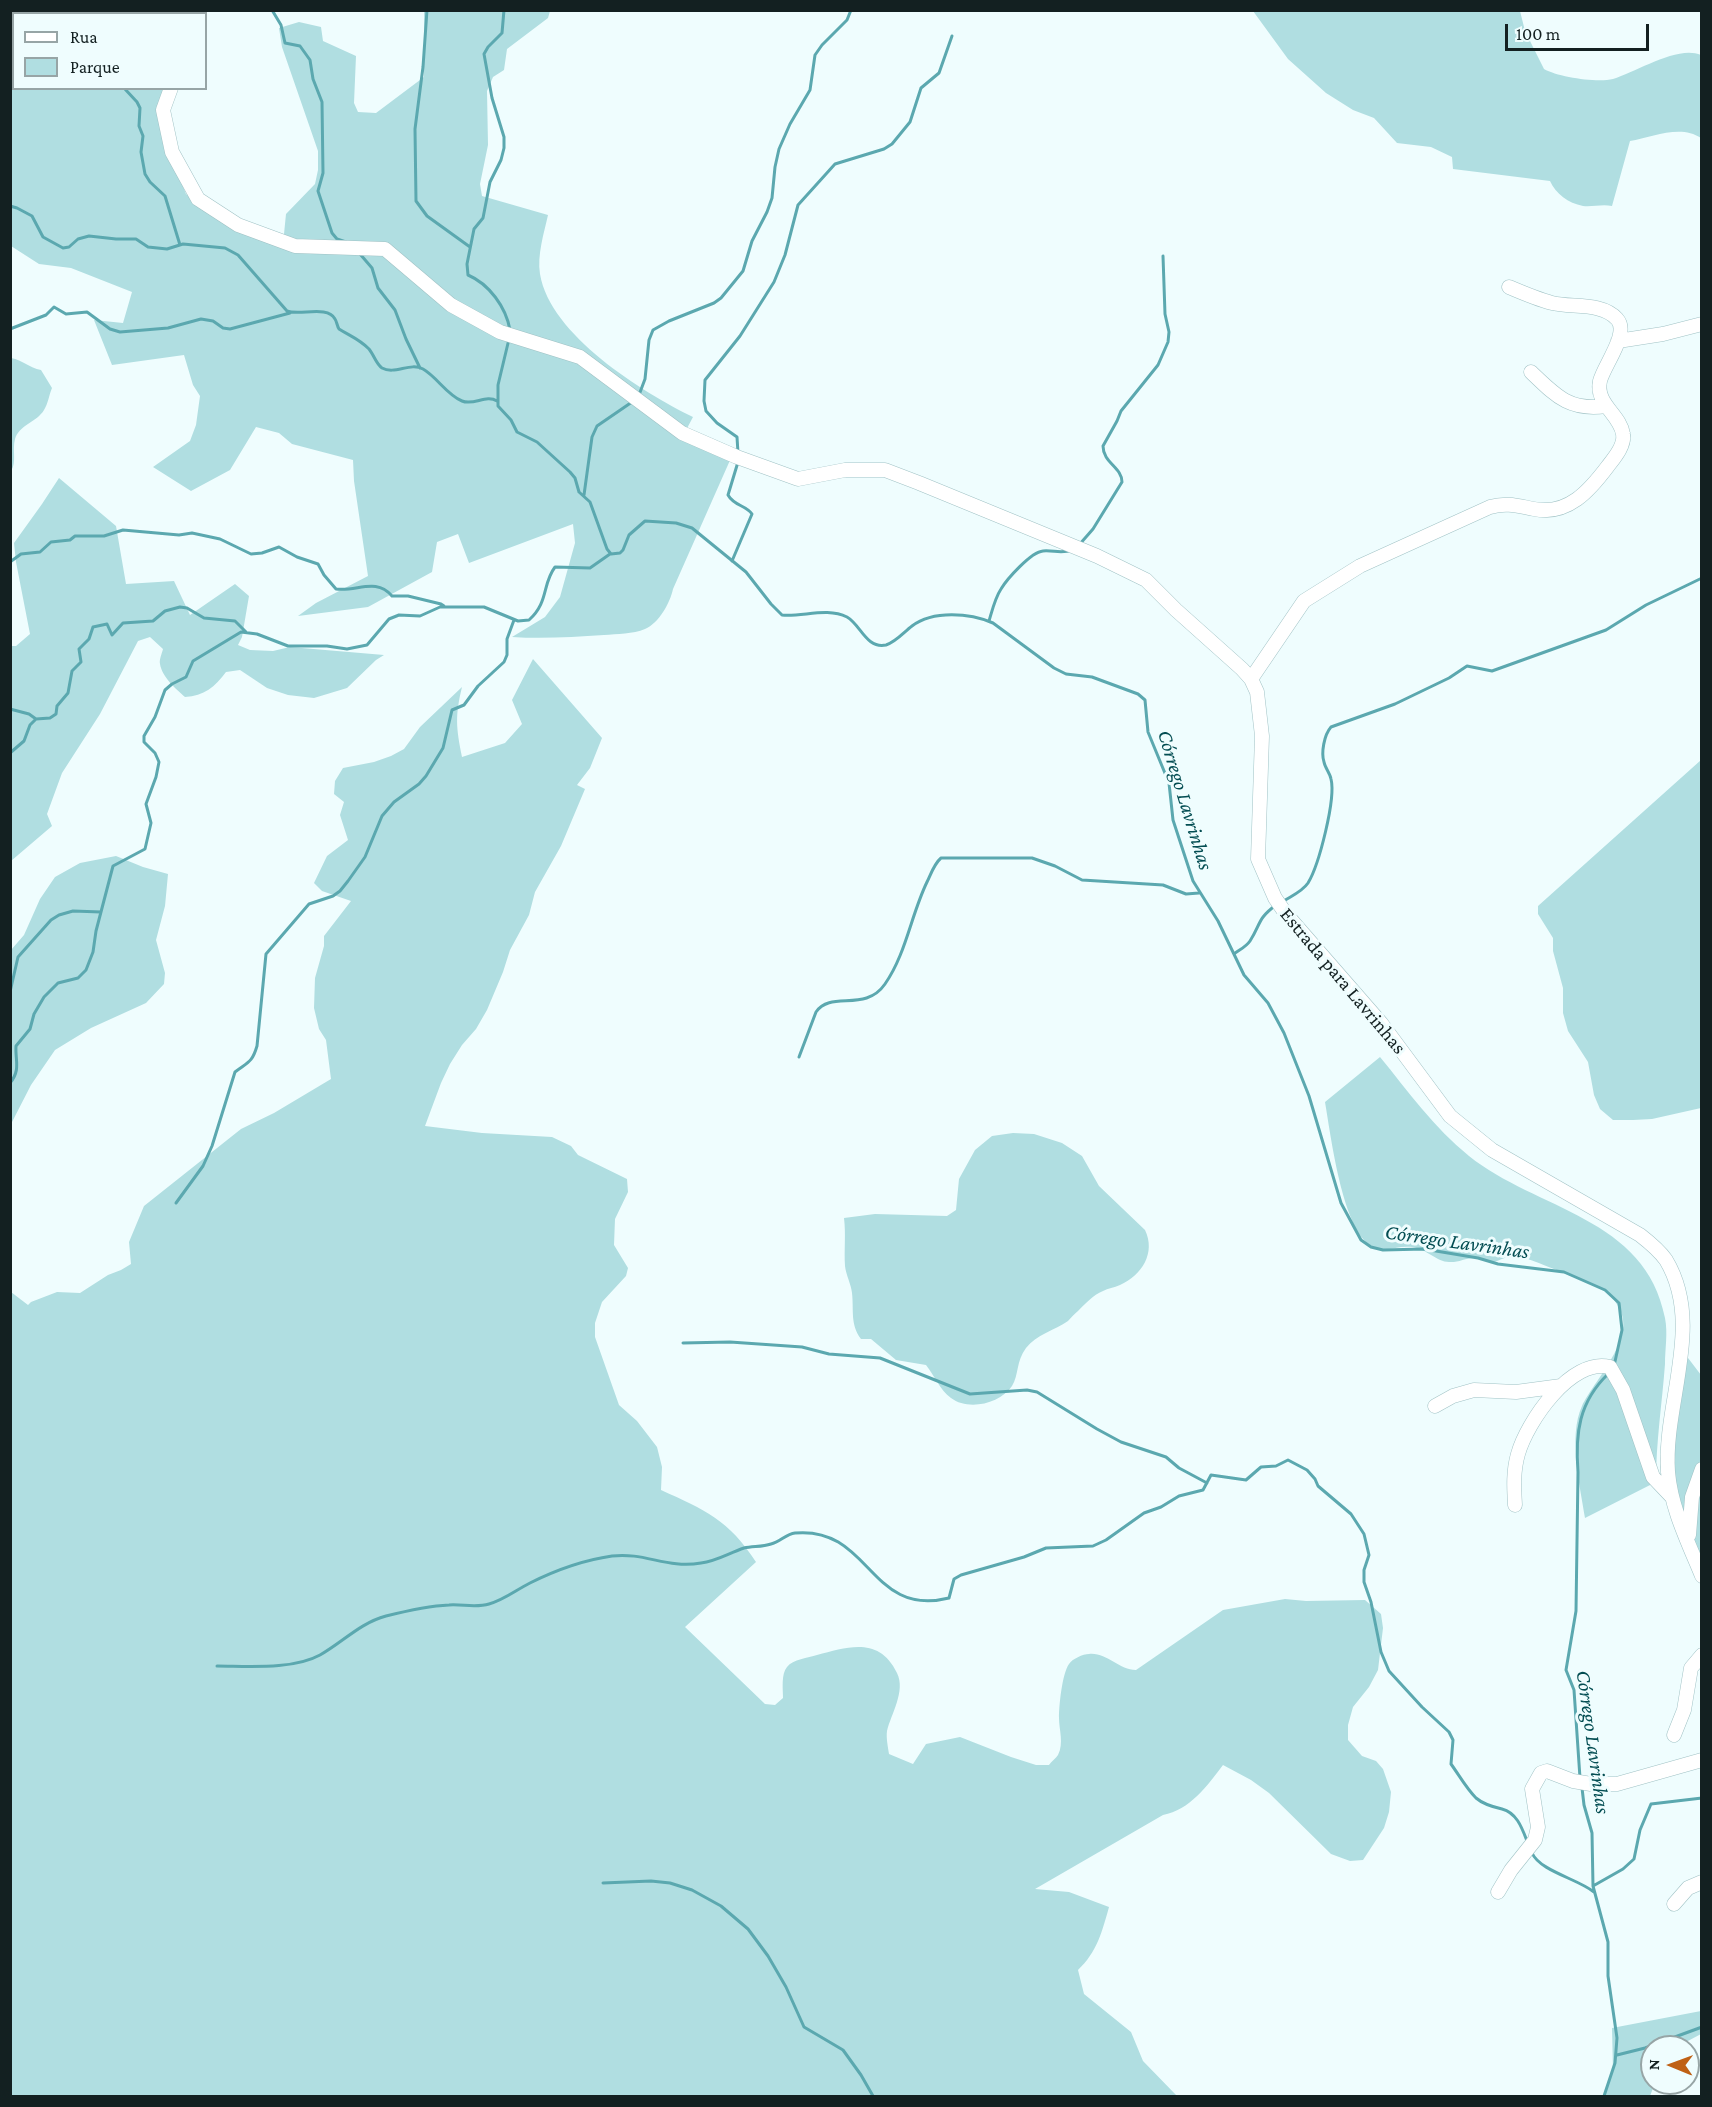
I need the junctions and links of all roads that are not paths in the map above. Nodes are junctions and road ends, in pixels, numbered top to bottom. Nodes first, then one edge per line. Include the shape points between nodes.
1 (170, 90) edge
2 (1509, 287) dead end
3 (1701, 324) edge
4 (1618, 341) junction
5 (1531, 372) dead end
6 (1606, 406) junction
7 (1251, 679) junction
8 (1561, 1386) junction
9 (1435, 1406) dead end
10 (1701, 1469) edge
11 (1671, 1496) junction
12 (1515, 1505) dead end
13 (1689, 1543) junction
14 (1701, 1576) edge
15 (1701, 1655) edge
16 (1674, 1735) dead end
17 (1701, 1760) edge
18 (1701, 1882) edge
19 (1498, 1892) dead end
20 (1674, 1904) dead end

1 - 7 street via 163,110 172,152 198,199 238,225 295,246 385,249 451,305 500,332 580,357 682,433 737,457 798,479 845,470 885,471 1066,543 1146,580
2 - 4 street via 1538,299 1599,309 1615,316 1621,325
3 - 4 street
4 - 6 street via 1599,387
5 - 6 street via 1572,405
6 - 7 street via 1622,428 1623,441 1584,494 1567,506 1545,511 1512,504 1490,507 1360,566 1304,601
7 - 11 street, Estrada para Lavrinhas via 1257,692 1262,736 1258,859 1286,914 1381,1023 1450,1116 1492,1150 1640,1235 1665,1259 1675,1284 1682,1322 1669,1443
8 - 9 street via 1516,1392 1474,1390
8 - 11 street via 1588,1369 1610,1366 1623,1390 1653,1477
8 - 12 street via 1544,1405 1518,1453
10 - 13 street via 1692,1497
11 - 13 street, Estrada para Lavrinhas
13 - 14 street, Estrada para Lavrinhas
15 - 16 street via 1691,1668 1684,1710
17 - 19 street via 1617,1784 1591,1784 1547,1771 1541,1773 1532,1789 1538,1827 1534,1840
18 - 20 street via 1688,1888

